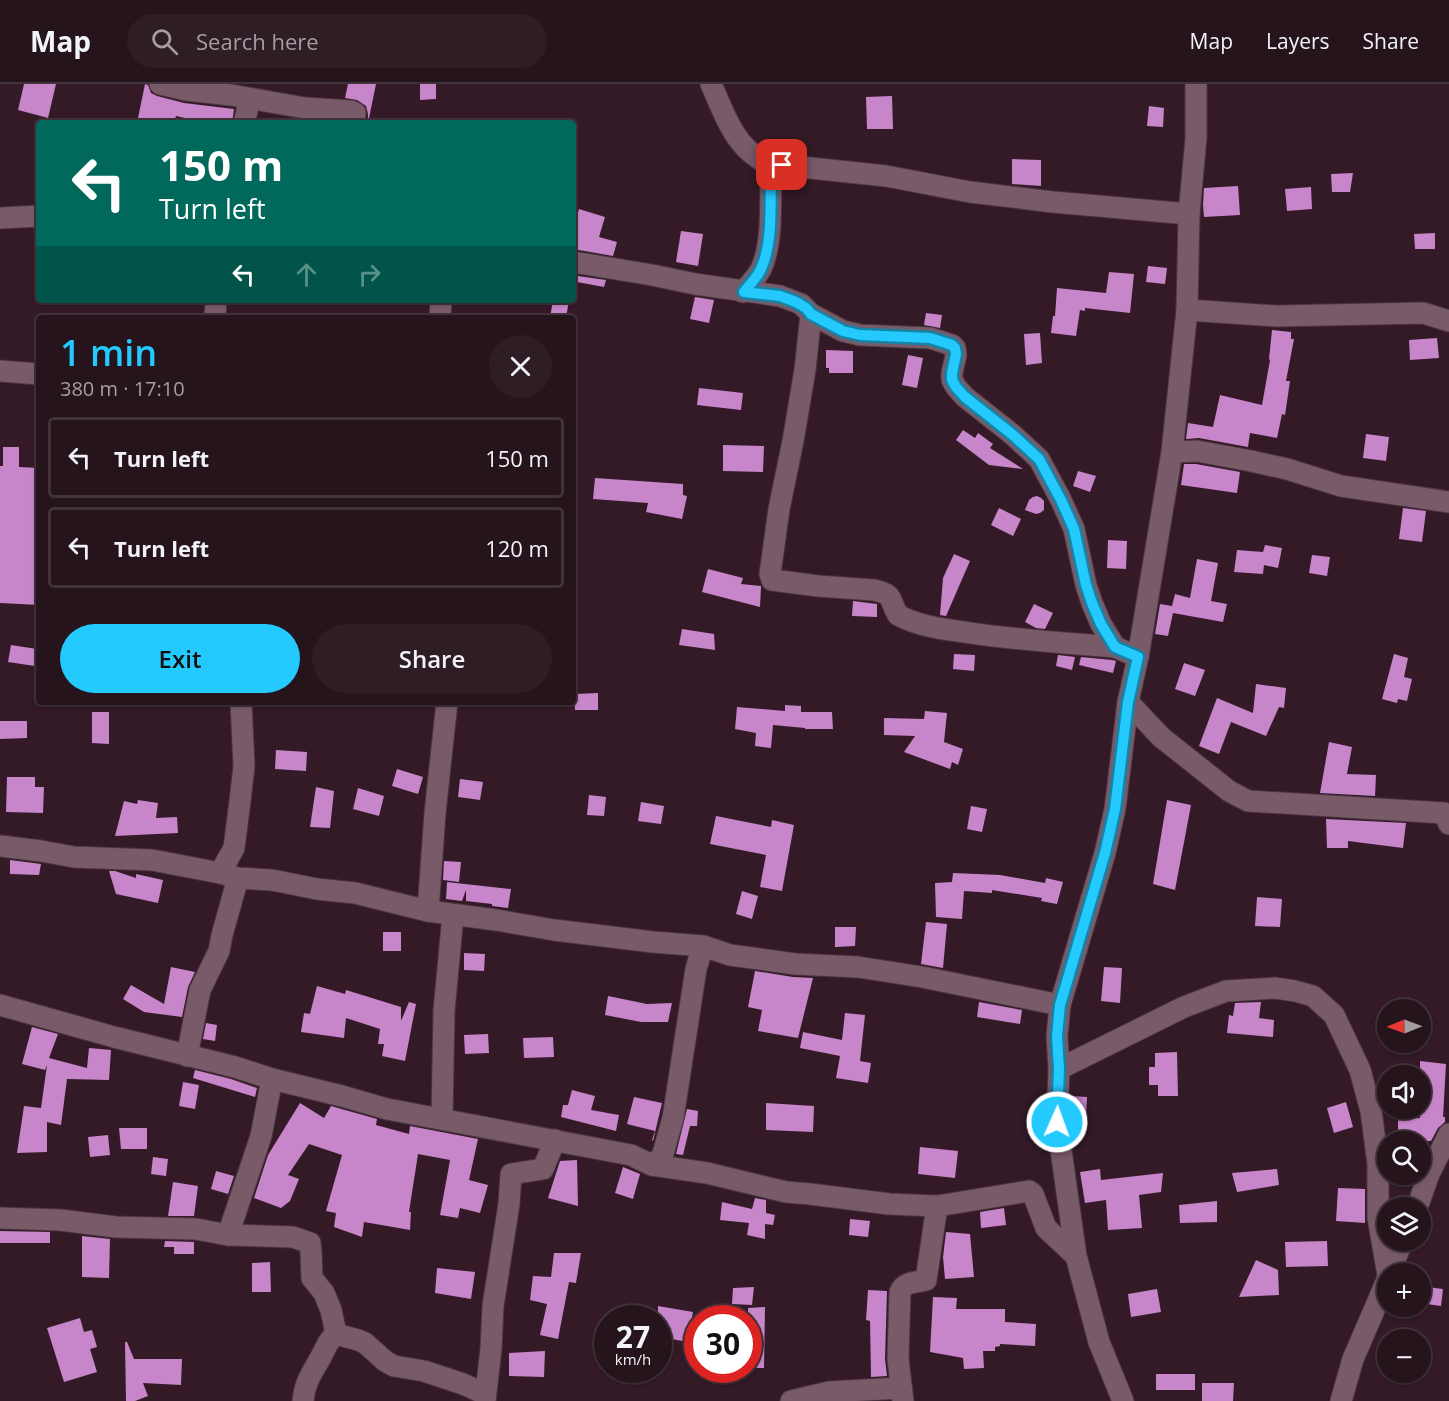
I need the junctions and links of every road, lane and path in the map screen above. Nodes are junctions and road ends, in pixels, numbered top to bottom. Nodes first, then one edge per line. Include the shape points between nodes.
1 (160, 84) edge
2 (711, 84) edge
3 (1196, 84) edge
4 (238, 93) edge
5 (243, 120) edge
6 (354, 120) edge
7 (776, 169) junction
8 (1188, 214) junction
9 (36, 216) edge
10 (0, 218) edge
11 (576, 263) edge
12 (744, 292) junction
13 (1187, 310) junction
14 (811, 314) junction
15 (1449, 321) edge
16 (0, 371) edge
17 (36, 374) edge
18 (1172, 452) junction
19 (1449, 502) edge
20 (1115, 647) junction
21 (1138, 657) junction
22 (1128, 702) junction
23 (241, 705) edge
24 (447, 705) edge
25 (1449, 824) edge
26 (0, 846) edge
27 (229, 876) junction
28 (428, 911) junction
29 (453, 915) junction
30 (703, 946) junction
31 (0, 1005) edge
32 (1060, 1005) junction
33 (187, 1056) junction
34 (1059, 1069) junction
35 (272, 1079) junction
36 (442, 1119) junction
37 (555, 1140) junction
38 (1447, 1144) edge
39 (652, 1165) junction
40 (1421, 1197) edge
41 (937, 1206) junction
42 (0, 1218) edge
43 (228, 1235) junction
44 (1076, 1256) junction
45 (1386, 1263) edge
46 (1377, 1302) edge
47 (336, 1334) junction
48 (902, 1395) edge
49 (485, 1397) edge
50 (303, 1401) edge
51 (791, 1401) edge
52 (1124, 1401) edge
53 (1341, 1401) edge

1 - 4 street
2 - 7 street via 745,148
3 - 8 street via 1196,138
4 - 5 street
4 - 6 street via 305,108 351,111 355,112
7 - 8 street via 782,165 875,174 982,194
7 - 12 street via 771,177 765,258
8 - 13 street
9 - 10 street
11 - 12 street
12 - 14 street via 780,296
13 - 15 street via 1277,316 1423,313
13 - 18 street
14 - 20 street via 843,331 930,338 955,348 952,380 956,387 1039,459 1061,500 1074,529 1092,603
14 - 20 street via 805,370 779,509 772,580 882,591 891,598 898,615 926,626
16 - 17 street
18 - 19 street via 1197,451 1287,469 1341,486
18 - 21 street
20 - 21 street
21 - 22 street
22 - 25 street via 1161,737 1229,791 1248,801 1444,813
22 - 32 street via 1113,820
23 - 27 street via 244,766
24 - 28 street
26 - 27 street via 74,857 152,860
27 - 28 street via 355,893
27 - 33 street via 219,951 200,990
28 - 29 street
29 - 30 street
29 - 36 street via 444,1011
30 - 32 street via 730,955 784,963 858,967 922,977
30 - 39 street via 694,978 673,1118 662,1157
31 - 33 street
32 - 34 street
33 - 35 street
34 - 44 street via 1057,1122
34 - 45 street via 1184,1007 1226,991 1275,988 1313,996 1334,1015 1360,1070 1371,1111 1378,1164 1378,1218
35 - 36 street
35 - 43 street via 261,1136
36 - 37 street
37 - 39 street via 631,1155
37 - 49 street via 543,1169 511,1174
38 - 40 street
39 - 41 street via 707,1173 786,1192
41 - 44 street via 1029,1191 1046,1228
41 - 48 street via 926,1280 907,1283 900,1292 898,1359
42 - 43 street via 196,1229
43 - 47 street via 293,1237 310,1243 312,1278 324,1293
44 - 52 street via 1099,1342
46 - 53 street via 1353,1359
47 - 49 street via 365,1343 394,1366 463,1384
47 - 50 street via 327,1342 309,1377
48 - 51 street via 829,1392

